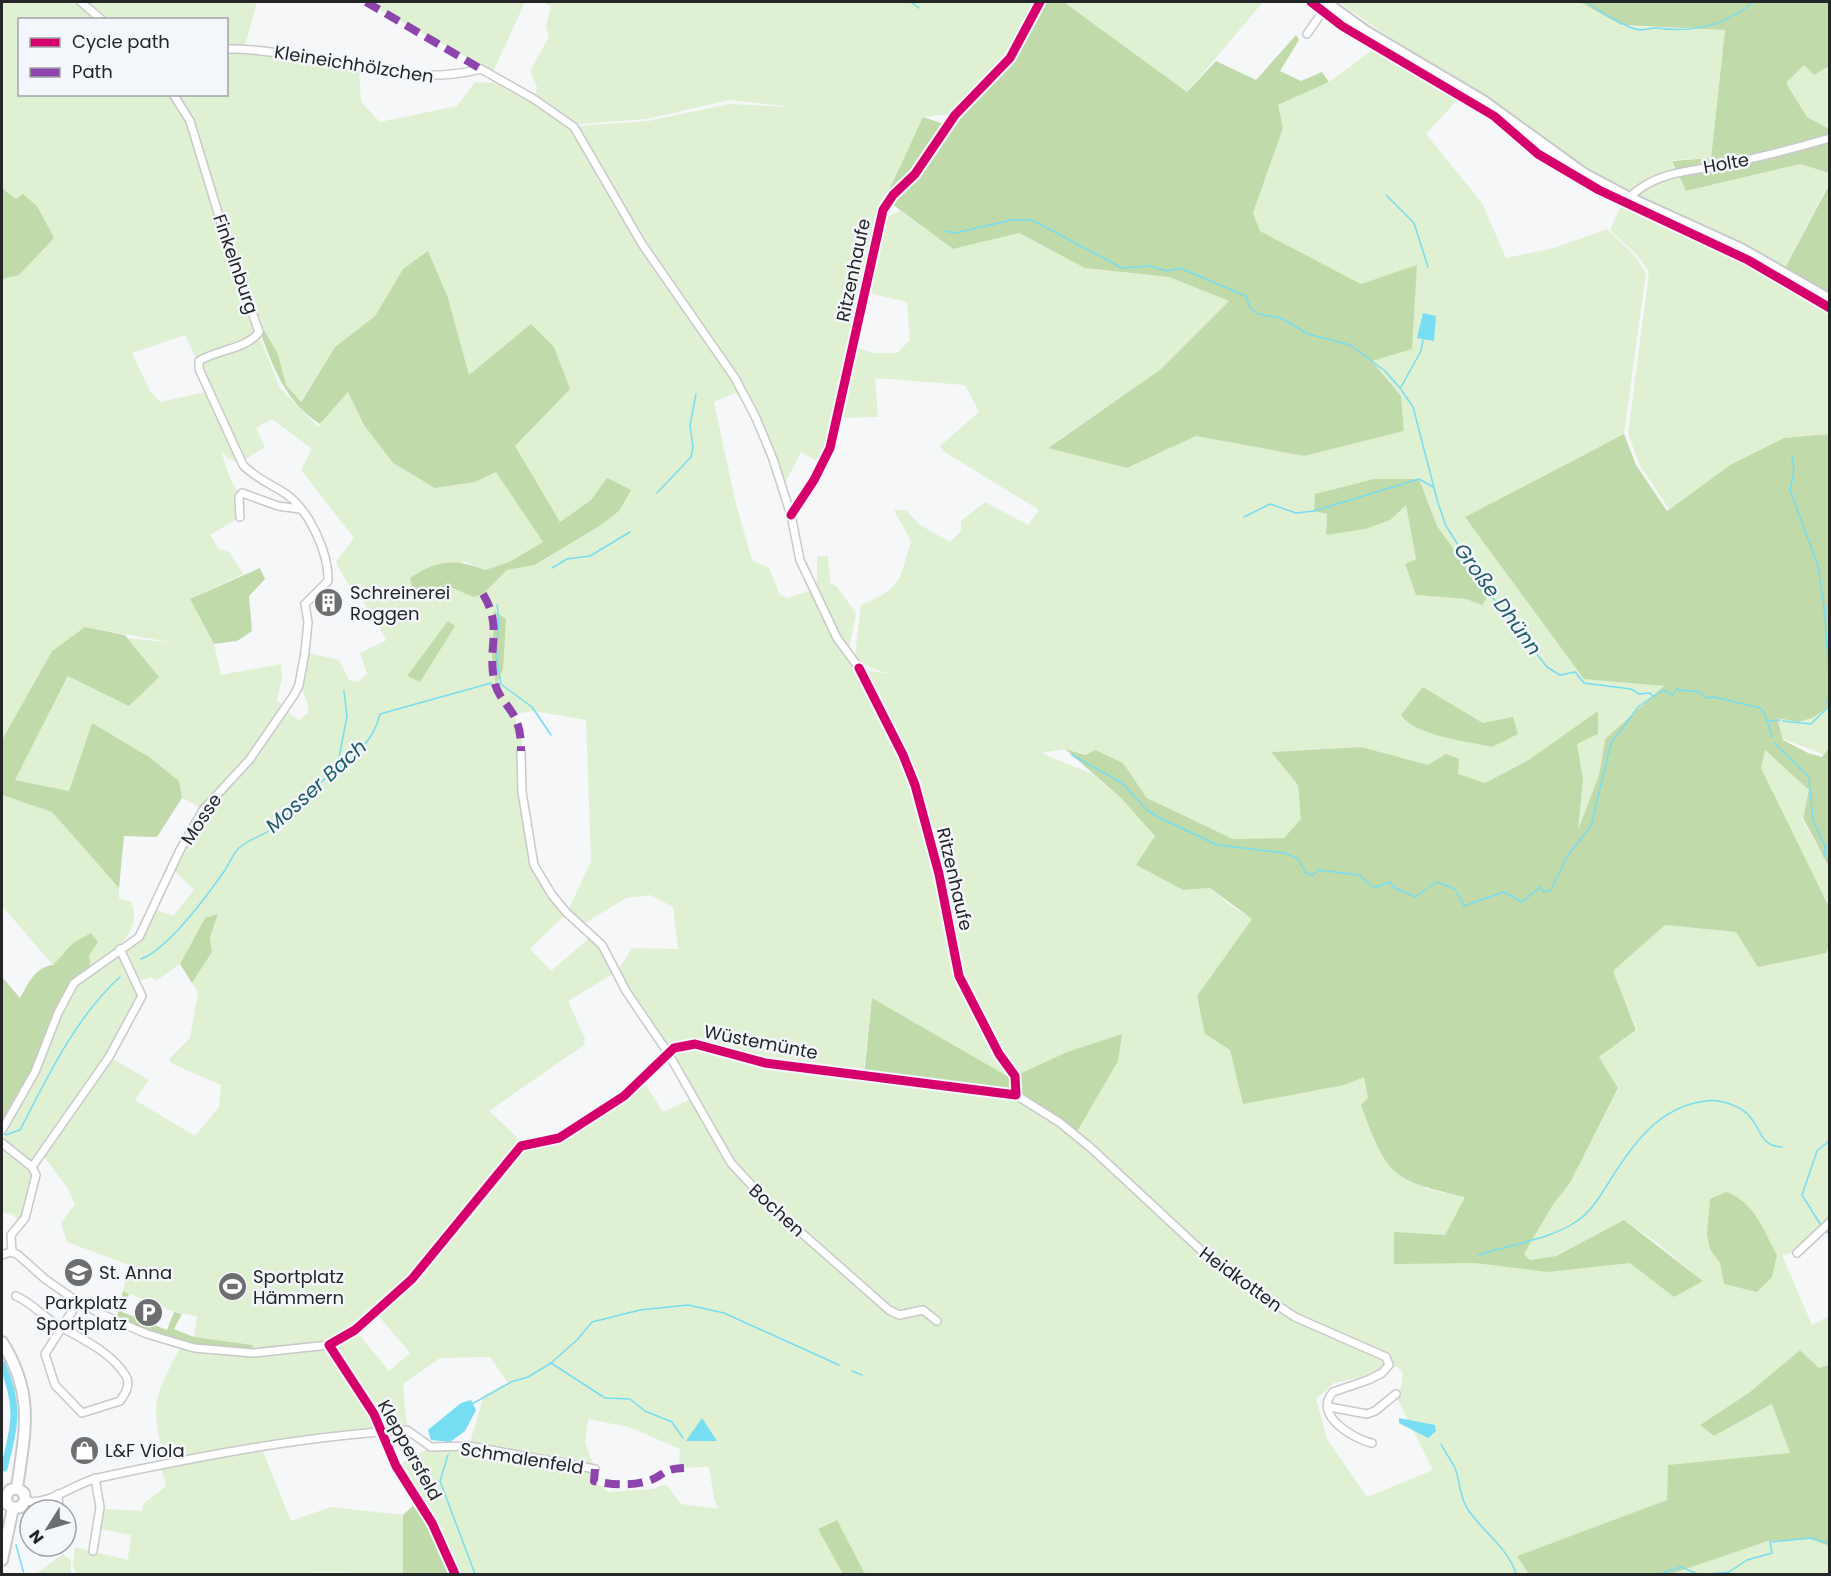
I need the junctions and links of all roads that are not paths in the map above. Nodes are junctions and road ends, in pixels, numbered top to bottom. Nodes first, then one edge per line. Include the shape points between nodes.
1 (81, 2) edge
2 (1040, 2) edge
3 (1326, 3) edge
4 (100, 18) edge
5 (1308, 34) dead end
6 (228, 49) edge
7 (481, 69) joint
8 (174, 96) edge
9 (1830, 138) edge
10 (1629, 198) junction
11 (1830, 300) edge
12 (300, 509) junction
13 (791, 515) junction
14 (240, 517) dead end
15 (294, 695) joint
16 (521, 751) dead end
17 (120, 949) junction
18 (668, 1053) junction
19 (1016, 1095) junction
20 (2, 1130) edge
21 (2, 1143) edge
22 (32, 1167) junction
23 (1828, 1223) edge
24 (12, 1252) junction
25 (1797, 1253) dead end
26 (2, 1255) edge
27 (16, 1296) dead end
28 (78, 1302) junction
29 (938, 1321) dead end
30 (64, 1328) junction
31 (2, 1342) edge
32 (329, 1345) junction
33 (1396, 1394) dead end
34 (1329, 1407) junction
35 (382, 1432) junction
36 (1372, 1443) dead end
37 (595, 1469) dead end
38 (95, 1478) junction
39 (17, 1488) junction
40 (58, 1494) junction
41 (25, 1498) edge
42 (46, 1498) edge
43 (58, 1498) edge
44 (18, 1507) edge
45 (13, 1508) junction
46 (93, 1551) dead end
47 (2, 1560) edge
48 (454, 1575) edge

1 - 4 street
2 - 13 street, Ritzenhaufe via 1010,58 955,115 915,174 883,210 830,448
3 - 5 street
3 - 10 main road via 1490,106 1584,174
6 - 7 street, Kleineichhölzchen via 273,51 442,77
7 - 13 street, Ritzenhaufe via 574,127 642,244 735,378 773,459
8 - 12 street, Finkelnburg via 190,121 259,332 245,343 205,357 199,361 199,369 243,465 288,495
9 - 10 street, Holte via 1725,165 1669,174 1636,190
10 - 11 main road via 1741,249
12 - 14 street via 242,493
12 - 15 street, Finkelnburg via 319,544 328,581 305,604 308,622 303,669
13 - 19 street, Ritzenhaufe via 800,560 837,638 859,668 915,785 939,874 959,976 999,1054 1015,1076
15 - 17 street, Mosse via 250,759 203,810 140,937
16 - 18 street via 522,792 534,865 567,913 602,945 626,991
17 - 20 street, Mosse via 74,983 35,1072
17 - 22 street via 142,996 109,1057
18 - 19 street, Wüstemünte via 695,1044 765,1063
18 - 29 street, Bochen via 720,1145 753,1189 889,1310 899,1315 919,1310
18 - 32 street, Wüstemünte via 624,1096 560,1138 521,1146 412,1279 363,1323
19 - 34 street, Heidkotten via 1091,1148 1219,1267 1295,1317 1386,1357 1389,1365 1382,1373 1333,1392
21 - 22 street
22 - 24 street via 36,1175 25,1218 11,1235
23 - 25 street
24 - 26 street
24 - 28 street, Wüstemünte
27 - 30 street
28 - 30 street
28 - 32 street, Wüstemünte via 147,1334 194,1348 253,1353
30 - 30 street via 45,1354 55,1385 82,1413 120,1401 127,1388 125,1375 94,1344
31 - 39 main road via 16,1370 25,1404 27,1424
32 - 35 street, Kleppersfeld
33 - 34 street via 1367,1414
34 - 36 street via 1343,1430
35 - 37 street, Schmalenfeld via 407,1430 431,1447 469,1446
35 - 38 street, Kleppersfeld via 262,1448
35 - 48 street, Kleppersfeld via 389,1452 432,1523
38 - 40 street, Kleppersfeld
38 - 46 street via 100,1507
39 - 41 main road
39 - 45 main road via 6,1496 7,1504
40 - 42 street, Kleppersfeld
40 - 43 street
44 - 45 main road
45 - 47 main road

